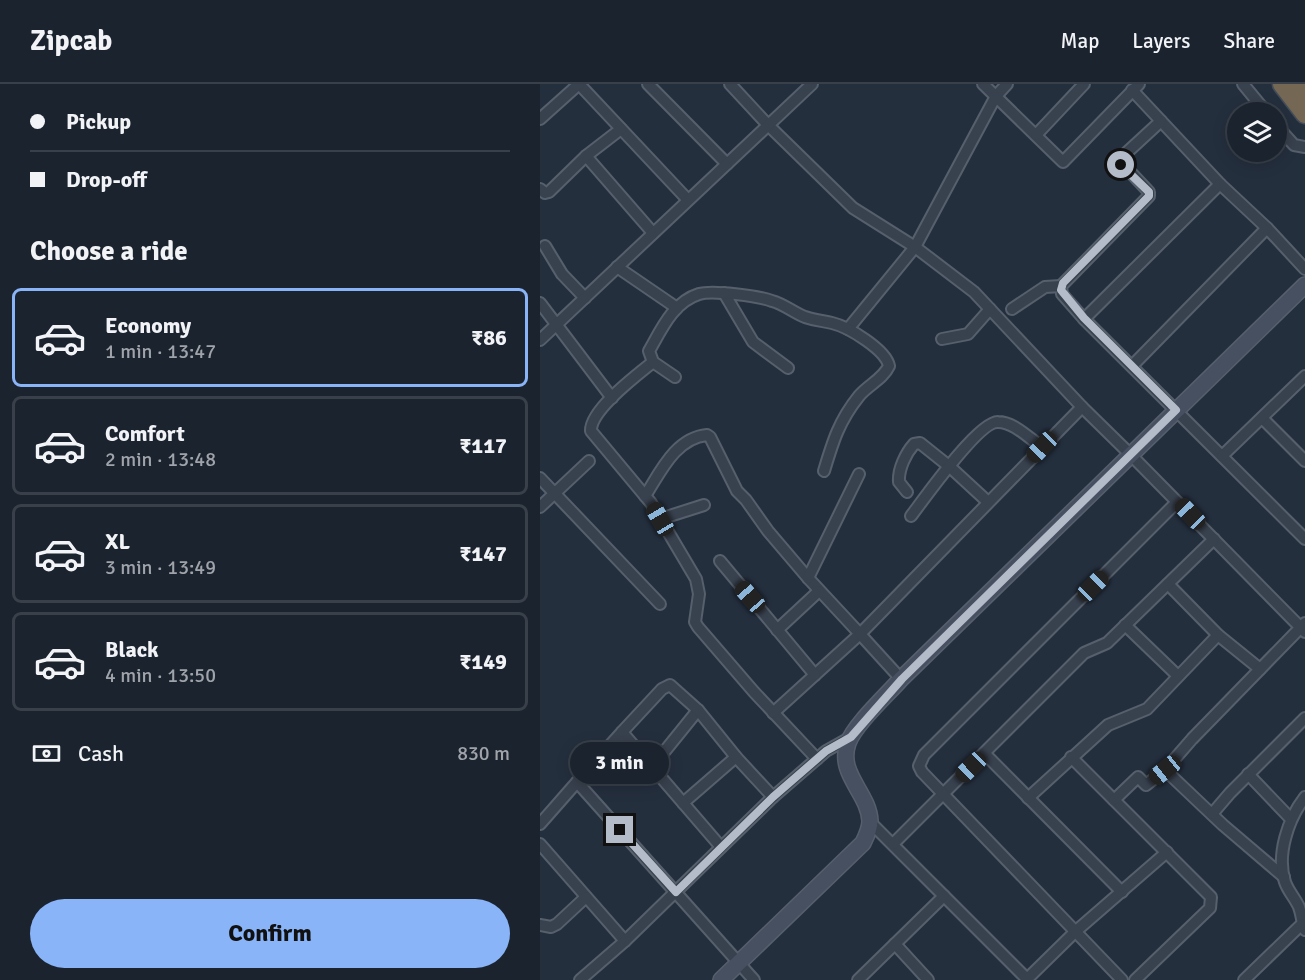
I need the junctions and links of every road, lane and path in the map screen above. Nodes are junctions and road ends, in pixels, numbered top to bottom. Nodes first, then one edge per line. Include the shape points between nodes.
1 (579, 84) edge
2 (648, 84) edge
3 (730, 84) edge
4 (983, 84) edge
5 (1007, 84) edge
6 (1084, 84) edge
7 (1243, 84) edge
8 (1273, 84) edge
9 (1282, 84) edge
10 (1299, 84) edge
11 (810, 85) edge
12 (1135, 87) edge
13 (1305, 92) edge
14 (996, 96) junction
15 (1258, 102) edge
16 (1305, 114) edge
17 (540, 119) edge
18 (1161, 121) junction
19 (768, 125) junction
20 (1305, 125) edge
21 (621, 129) junction
22 (1036, 135) junction
23 (1287, 137) edge
24 (1305, 147) edge
25 (586, 156) junction
26 (727, 164) junction
27 (1220, 184) junction
28 (540, 189) edge
29 (688, 200) junction
30 (1267, 228) junction
31 (653, 233) junction
32 (545, 246) dead end
33 (915, 247) junction
34 (617, 267) junction
35 (1305, 269) edge
36 (1305, 285) edge
37 (1061, 286) junction
38 (724, 293) junction
39 (585, 298) junction
40 (540, 303) edge
41 (677, 308) junction
42 (990, 309) junction
43 (1012, 309) dead end
44 (1084, 318) junction
45 (556, 325) junction
46 (848, 329) junction
47 (942, 339) dead end
48 (540, 340) edge
49 (653, 362) junction
50 (1132, 366) junction
51 (788, 368) dead end
52 (1305, 376) edge
53 (675, 377) dead end
54 (612, 398) junction
55 (1082, 407) junction
56 (1176, 410) junction
57 (1262, 418) junction
58 (1042, 447) junction
59 (1131, 454) junction
60 (1222, 456) junction
61 (1305, 460) edge
62 (589, 461) dead end
63 (950, 467) junction
64 (824, 471) dead end
65 (860, 474) dead end
66 (540, 478) edge
67 (907, 492) dead end
68 (555, 493) junction
69 (645, 496) junction
70 (988, 502) junction
71 (1177, 502) junction
72 (704, 504) dead end
73 (540, 507) edge
74 (911, 516) dead end
75 (660, 519) junction
76 (1214, 539) junction
77 (1305, 539) edge
78 (720, 561) dead end
79 (808, 579) junction
80 (1168, 584) junction
81 (819, 591) junction
82 (660, 603) dead end
83 (1125, 625) junction
84 (1303, 627) edge
85 (777, 630) junction
86 (860, 634) junction
87 (1218, 634) junction
88 (1260, 669) junction
89 (815, 675) junction
90 (1178, 676) junction
91 (902, 679) junction
92 (698, 710) junction
93 (773, 713) junction
94 (1305, 718) edge
95 (622, 732) junction
96 (851, 737) junction
97 (985, 754) junction
98 (1071, 757) junction
99 (736, 758) junction
100 (817, 759) junction
101 (651, 767) junction
102 (1165, 770) junction
103 (1248, 774) junction
104 (577, 782) junction
105 (943, 794) junction
106 (773, 797) junction
107 (1305, 797) edge
108 (1028, 798) junction
109 (1114, 800) junction
110 (683, 803) junction
111 (1212, 814) junction
112 (1291, 819) junction
113 (870, 822) junction
114 (540, 824) edge
115 (540, 844) edge
116 (893, 844) junction
117 (722, 847) junction
118 (1167, 852) junction
119 (1284, 877) junction
120 (676, 892) junction
121 (1122, 892) junction
122 (944, 896) junction
123 (586, 897) junction
124 (540, 925) edge
125 (1304, 927) edge
126 (1076, 932) junction
127 (625, 940) junction
128 (895, 944) junction
129 (739, 963) junction
130 (1027, 979) edge
131 (580, 980) edge
132 (721, 980) edge
133 (754, 980) edge
134 (858, 980) edge
135 (928, 980) edge
136 (1122, 980) edge
137 (1135, 980) edge
138 (1244, 980) edge

1 - 17 street
1 - 21 street
2 - 26 street
3 - 19 street
4 - 14 street
5 - 14 street
6 - 22 street
7 - 15 street
8 - 20 street
9 - 16 highway
10 - 13 highway
11 - 19 street
12 - 18 street
12 - 22 street via 1064,162
14 - 22 street
14 - 33 street
18 - 27 street
18 - 37 street via 1120,161 1149,196
19 - 26 street
19 - 33 street via 853,208
21 - 25 street
21 - 29 street
23 - 24 street via 1294,145
25 - 28 street via 549,192
25 - 31 street
26 - 29 street
27 - 30 street
27 - 44 street
29 - 31 street
30 - 35 street
30 - 50 street
31 - 34 street
32 - 39 street via 562,274
33 - 42 street
33 - 46 street
34 - 39 street
34 - 41 street
36 - 56 street
37 - 43 street via 1045,287
37 - 44 street via 1062,294
38 - 41 street via 700,293
38 - 46 street via 771,300 807,318
38 - 51 street via 753,342
39 - 45 street
40 - 45 street
41 - 49 street via 649,351
42 - 47 street via 968,334
42 - 55 street
44 - 50 street
45 - 48 street
45 - 54 street
46 - 64 street via 886,358 889,366 861,394 841,422
49 - 53 street
49 - 54 street
50 - 56 street
52 - 57 street
54 - 69 street via 593,421 591,431
55 - 58 street
55 - 59 street
56 - 59 street
56 - 60 street
57 - 60 street
57 - 61 street
58 - 63 street via 1010,425 990,423
58 - 70 street
59 - 71 street
59 - 91 street
60 - 77 street
62 - 68 street
63 - 67 street via 926,446 914,444 898,478
63 - 70 street
63 - 74 street
65 - 79 street
66 - 68 street
68 - 73 street
68 - 82 street
69 - 75 street
69 - 79 street via 675,451 707,435 713,440 733,486
70 - 86 street
71 - 76 street
71 - 105 street via 924,756 919,766
72 - 75 street
75 - 93 street via 696,579 699,594 695,622
76 - 80 street
76 - 84 street
78 - 85 street
79 - 81 street
80 - 83 street
80 - 87 street
81 - 85 street
81 - 86 street
83 - 90 street
83 - 97 street via 1107,643 1084,653
84 - 88 street
85 - 89 street
86 - 89 street
86 - 91 street
87 - 88 street
87 - 90 street
88 - 102 street
89 - 93 street
90 - 98 street via 1147,709 1113,721
91 - 96 street
92 - 95 street via 667,685
92 - 99 street
92 - 101 street
93 - 100 street
94 - 103 street
95 - 101 street
95 - 104 street
96 - 100 street
96 - 113 street via 845,754 846,767
97 - 105 street
97 - 108 street
98 - 108 street
98 - 109 street
99 - 106 street
99 - 110 street
100 - 106 street
101 - 110 street
102 - 109 street via 1146,785 1138,777
102 - 111 street
103 - 111 street
103 - 112 street
104 - 114 street
104 - 120 street
105 - 116 street
105 - 126 street
106 - 117 street
107 - 112 street
108 - 121 street
109 - 118 street
110 - 117 street
111 - 119 street
112 - 119 street via 1282,865
113 - 116 street
113 - 129 street via 863,843
115 - 123 street
116 - 122 street
117 - 120 street
118 - 121 street
118 - 137 street via 1211,897 1210,908
119 - 125 street
120 - 127 street
120 - 129 street
121 - 126 street
122 - 128 street
122 - 130 street
123 - 124 street via 557,924
123 - 127 street
125 - 138 street
126 - 130 street
126 - 136 street
127 - 131 street
128 - 134 street
128 - 135 street
129 - 132 street
129 - 133 street

